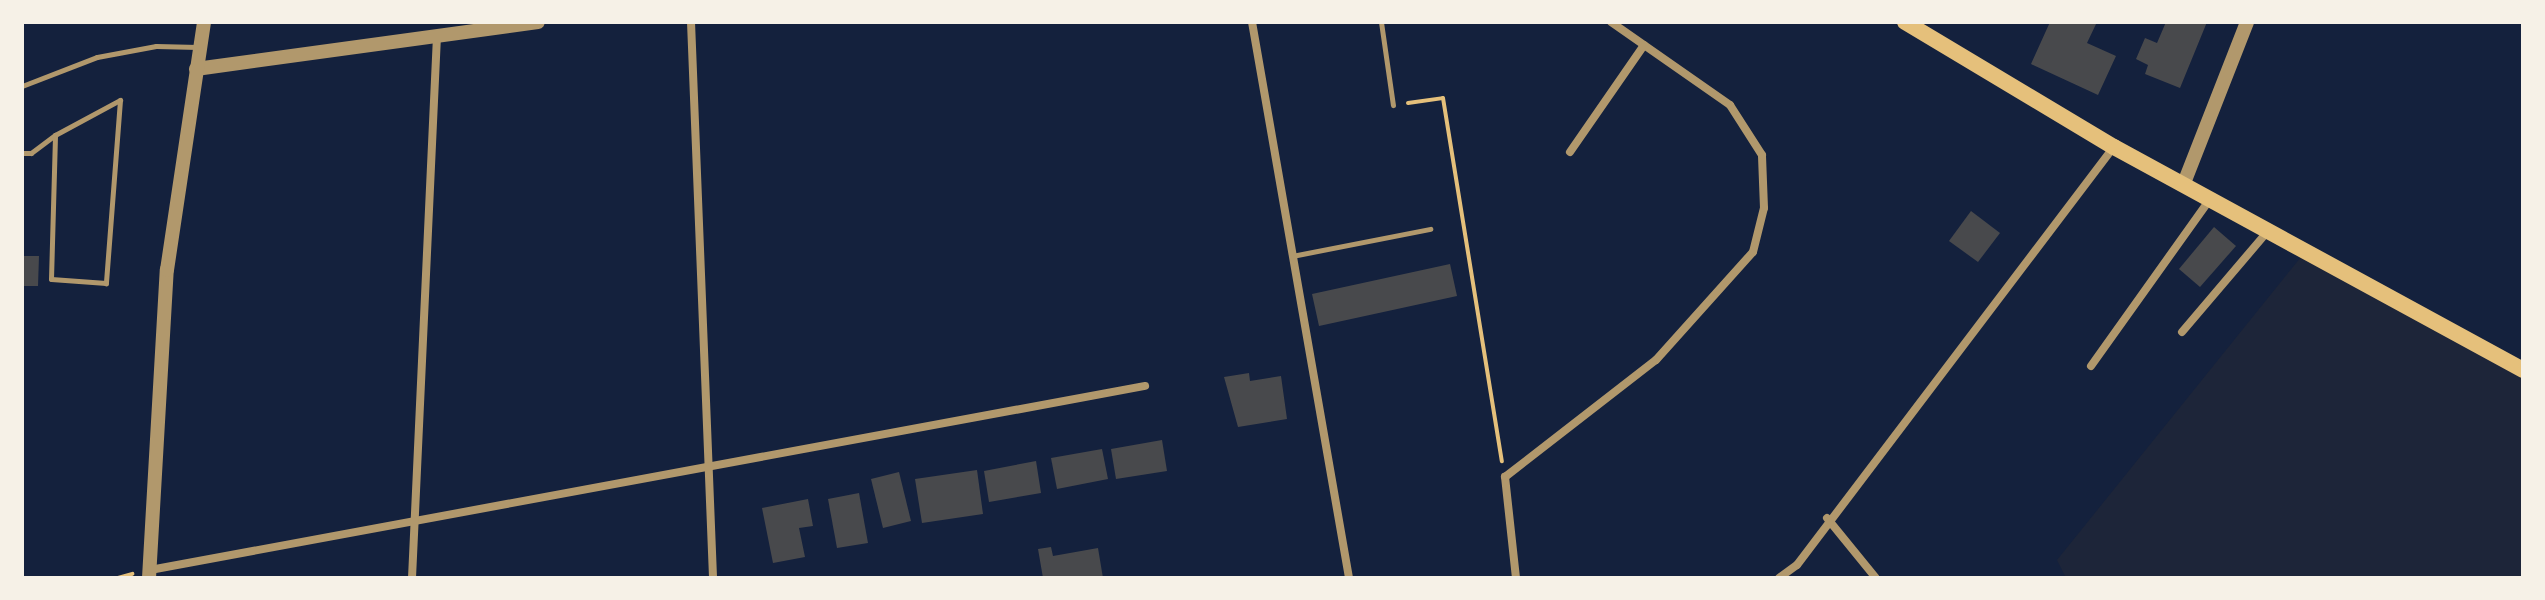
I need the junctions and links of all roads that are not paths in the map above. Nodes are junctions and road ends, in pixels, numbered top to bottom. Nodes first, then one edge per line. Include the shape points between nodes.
1 (204, 22) edge
2 (538, 22) edge
3 (691, 22) edge
4 (1252, 22) edge
5 (1381, 22) edge
6 (1611, 22) edge
7 (1905, 22) edge
8 (2242, 25) edge
9 (438, 32) junction
10 (1644, 45) junction
11 (199, 48) junction
12 (196, 69) junction
13 (22, 86) edge
14 (1393, 105) road end
15 (55, 135) junction
16 (2114, 147) junction
17 (1570, 152) dead end
18 (22, 153) edge
19 (2184, 183) junction
20 (2210, 199) junction
21 (1430, 229) dead end
22 (2267, 232) junction
23 (1291, 256) junction
24 (2182, 332) dead end
25 (2091, 366) dead end
26 (2523, 370) edge
27 (1145, 386) dead end
28 (711, 468) junction
29 (1827, 518) junction
30 (415, 522) junction
31 (150, 574) edge
32 (412, 578) edge
33 (713, 578) edge
34 (1349, 578) edge
35 (1516, 578) edge
36 (1779, 578) edge
37 (1876, 578) edge

1 - 11 street
2 - 9 street
3 - 28 street
4 - 23 street
5 - 14 lane
6 - 10 street
7 - 16 main road
8 - 19 street
9 - 12 street
9 - 30 street
10 - 17 street
10 - 35 street via 1730,105 1762,155 1764,208 1753,252 1656,360 1505,477
11 - 12 street
11 - 13 lane via 156,46 97,57
12 - 31 street via 167,270
15 - 15 lane via 120,100 106,283 51,279
15 - 18 lane
16 - 19 main road
16 - 29 street
19 - 20 main road
20 - 22 main road
20 - 25 street
21 - 23 lane
22 - 24 street
22 - 26 main road
23 - 34 street
27 - 28 street
28 - 30 street
28 - 33 street
29 - 36 street via 1797,565
29 - 37 street
30 - 31 street
30 - 32 street

